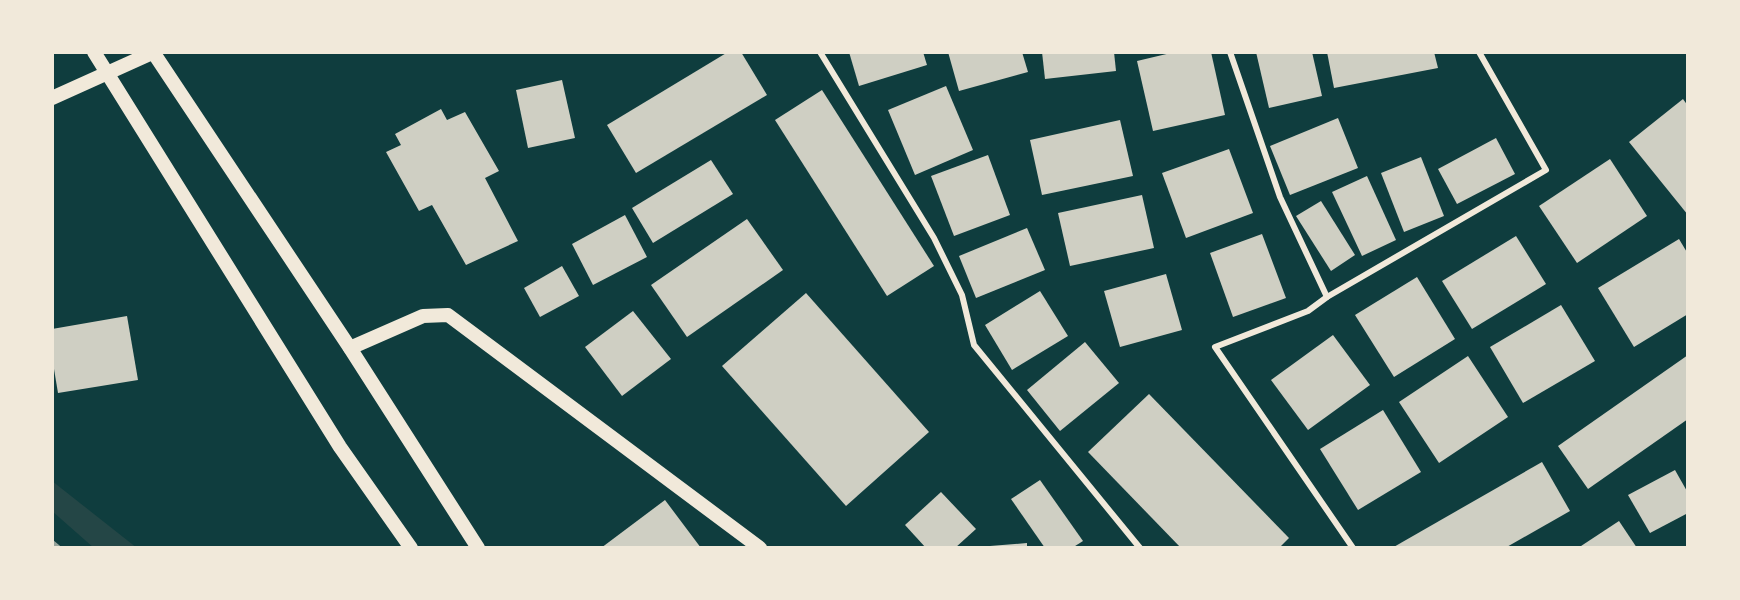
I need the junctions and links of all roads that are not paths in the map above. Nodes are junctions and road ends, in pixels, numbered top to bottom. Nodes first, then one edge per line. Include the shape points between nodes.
1 (94, 52) edge
2 (153, 52) edge
3 (820, 52) edge
4 (1230, 52) edge
5 (1479, 52) edge
6 (106, 72) junction
7 (52, 98) edge
8 (1327, 297) junction
9 (350, 348) junction
10 (411, 548) edge
11 (478, 548) edge
12 (760, 548) edge
13 (1140, 548) edge
14 (1353, 548) edge

1 - 6 street
2 - 6 street
2 - 9 street
3 - 13 lane via 934,238 962,295 974,345
4 - 8 lane via 1280,197
5 - 8 lane via 1546,170
6 - 7 street
6 - 10 street via 340,447
8 - 14 lane via 1308,311 1215,347
9 - 11 street
9 - 12 street via 423,316 448,315

